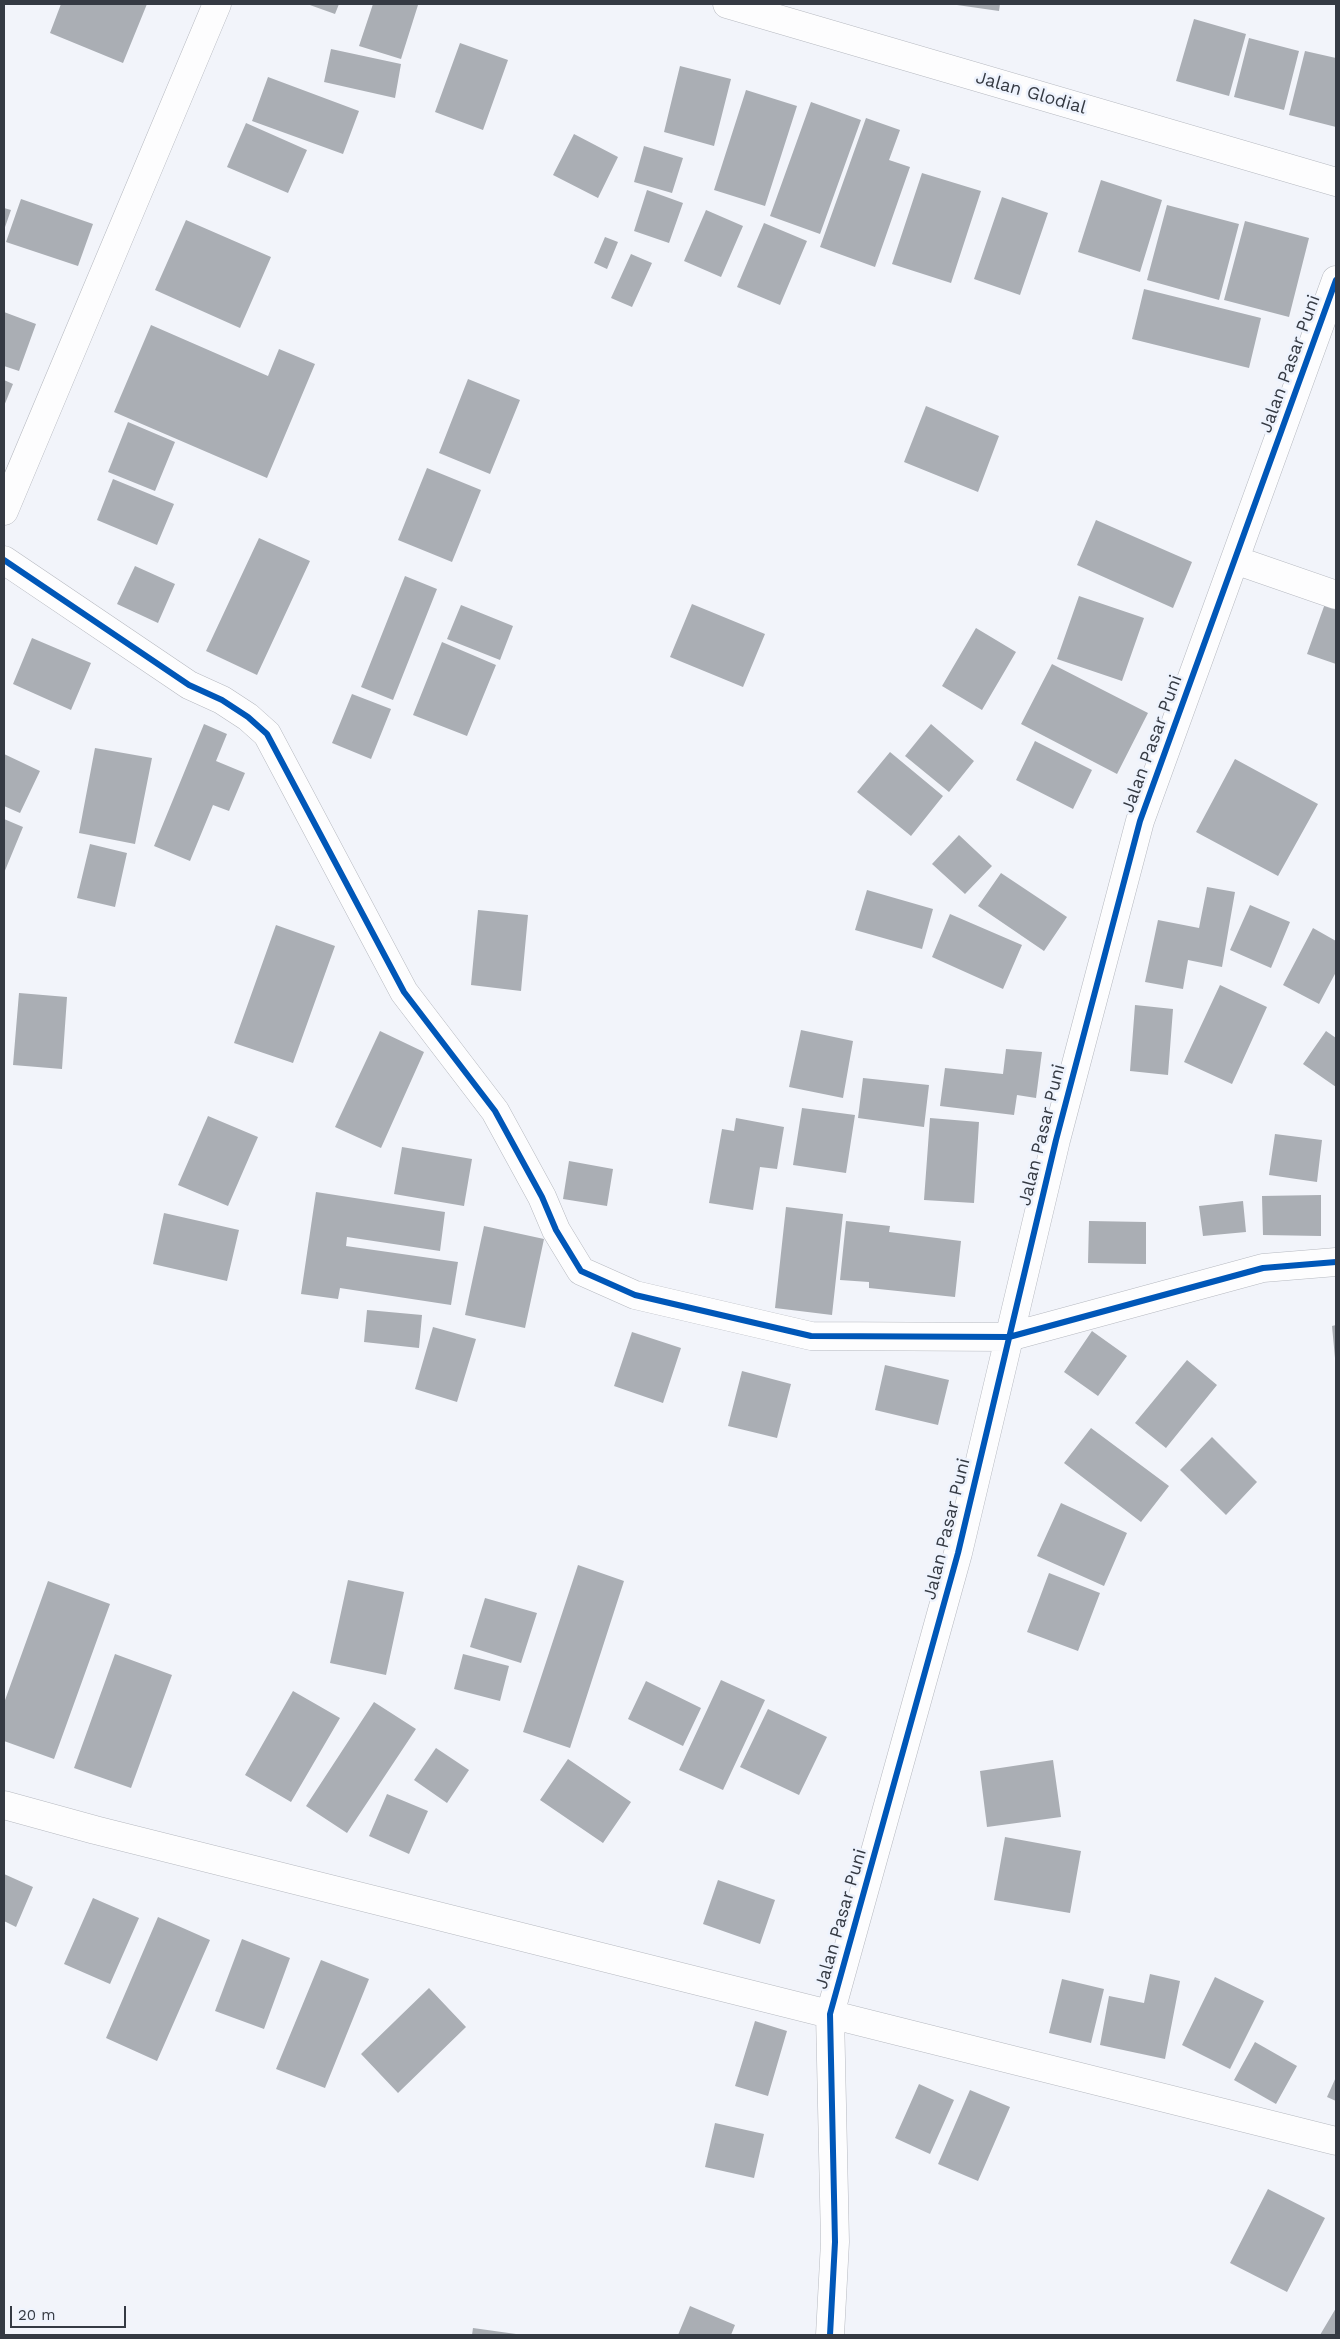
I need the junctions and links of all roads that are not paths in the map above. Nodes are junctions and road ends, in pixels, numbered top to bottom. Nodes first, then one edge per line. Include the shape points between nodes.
1 (217, 4) edge
2 (727, 4) edge
3 (1336, 182) edge
4 (1336, 280) edge
5 (4, 510) edge
6 (4, 560) edge
7 (1235, 560) junction
8 (1336, 595) edge
9 (1336, 1262) edge
10 (1009, 1337) junction
11 (4, 1805) edge
12 (830, 2014) junction
13 (1336, 2141) edge
14 (830, 2335) edge

1 - 5 street
2 - 3 street, Jalan Glodial
4 - 7 street, Jalan Pasar Puni
6 - 10 street via 189,684 248,717 267,734 404,992 495,1112 581,1271 636,1295 811,1336
7 - 8 street
7 - 10 street, Jalan Pasar Puni via 1140,821 1056,1140
9 - 10 street via 1263,1268
10 - 12 street, Jalan Pasar Puni via 958,1553
11 - 12 street
12 - 13 street
12 - 14 street, Jalan Pasar Puni via 835,2242

